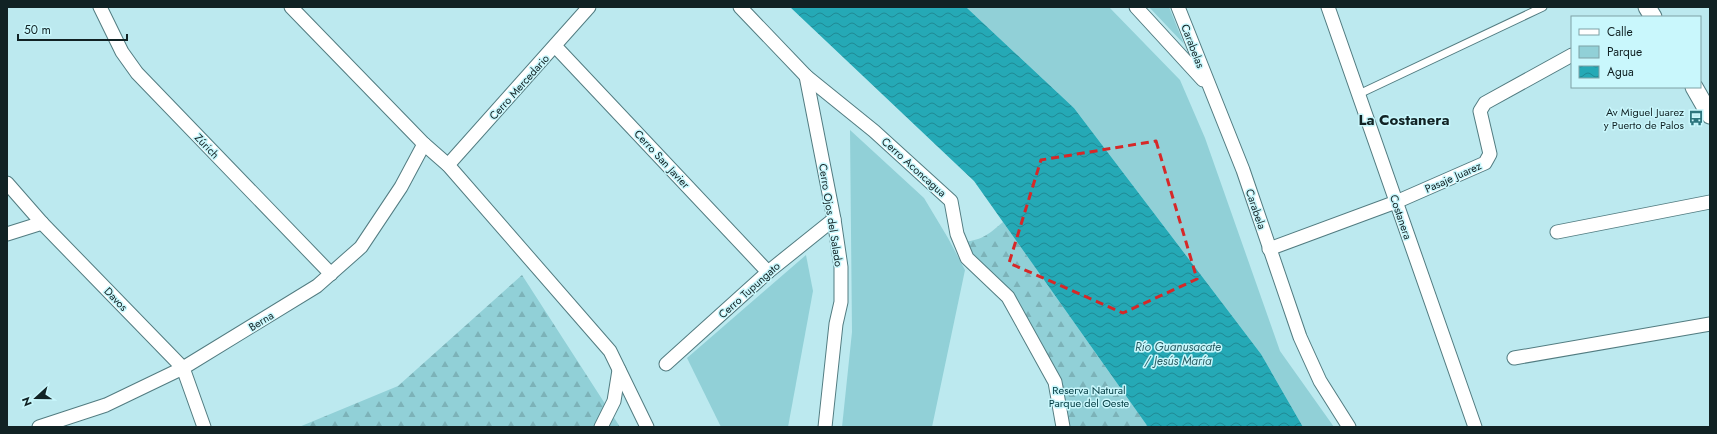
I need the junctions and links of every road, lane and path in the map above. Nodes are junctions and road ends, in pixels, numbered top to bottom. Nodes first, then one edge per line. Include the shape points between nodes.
1 (100, 7) edge
2 (291, 7) edge
3 (589, 7) edge
4 (740, 7) edge
5 (1136, 7) edge
6 (1178, 7) edge
7 (1328, 7) edge
8 (1543, 7) edge
9 (555, 46) junction
10 (1571, 56) edge
11 (806, 76) junction
12 (1209, 86) junction
13 (1695, 88) edge
14 (1359, 94) junction
15 (1710, 115) edge
16 (424, 144) junction
17 (448, 165) junction
18 (7, 183) edge
19 (1396, 202) junction
20 (1710, 202) edge
21 (834, 219) junction
22 (42, 223) junction
23 (1558, 232) dead end
24 (7, 234) edge
25 (1269, 249) junction
26 (768, 272) junction
27 (331, 274) junction
28 (1710, 324) edge
29 (1514, 358) dead end
30 (666, 364) dead end
31 (183, 368) junction
32 (619, 370) junction
33 (39, 427) edge
34 (204, 427) edge
35 (601, 427) edge
36 (647, 427) edge
37 (825, 427) edge
38 (1063, 427) edge
39 (1349, 427) edge
40 (1475, 427) edge

1 - 27 street, Zúrich via 122,52 137,73
2 - 16 street
3 - 9 street, Cerro Mercedario
4 - 11 street, Cerro Aconcagua
5 - 12 street, Carabela
6 - 12 street, Carabelas
7 - 14 street, Costanera
8 - 14 lane
9 - 17 street, Cerro Mercedario
9 - 26 street, Cerro San Javier
10 - 19 street, Pasaje Juarez via 1485,103 1480,111 1490,154 1485,163
11 - 21 street, Cerro Ojos del Salado
11 - 38 street, Cerro Aconcagua via 951,200 957,234 967,258 1008,297 1055,382
12 - 25 street, Carabela via 1243,170
13 - 15 street
14 - 19 street, Costanera
16 - 17 street
16 - 27 street, Berna via 401,187 361,246
17 - 32 street via 610,351
18 - 22 street, Davos
19 - 25 street, Pasaje Juarez
19 - 40 street, Costanera
20 - 23 street
21 - 26 street, Cerro Tupungato
21 - 37 street, Cerro Ojos del Salado via 841,267 841,302 836,324
22 - 24 street
22 - 31 street, Davos
25 - 39 street, Carabela via 1309,359
26 - 30 street, Cerro Tupungato
27 - 31 street, Berna via 317,286
28 - 29 street
31 - 33 street, Berna via 106,405
31 - 34 street, Davos
32 - 35 street via 614,401
32 - 36 street

